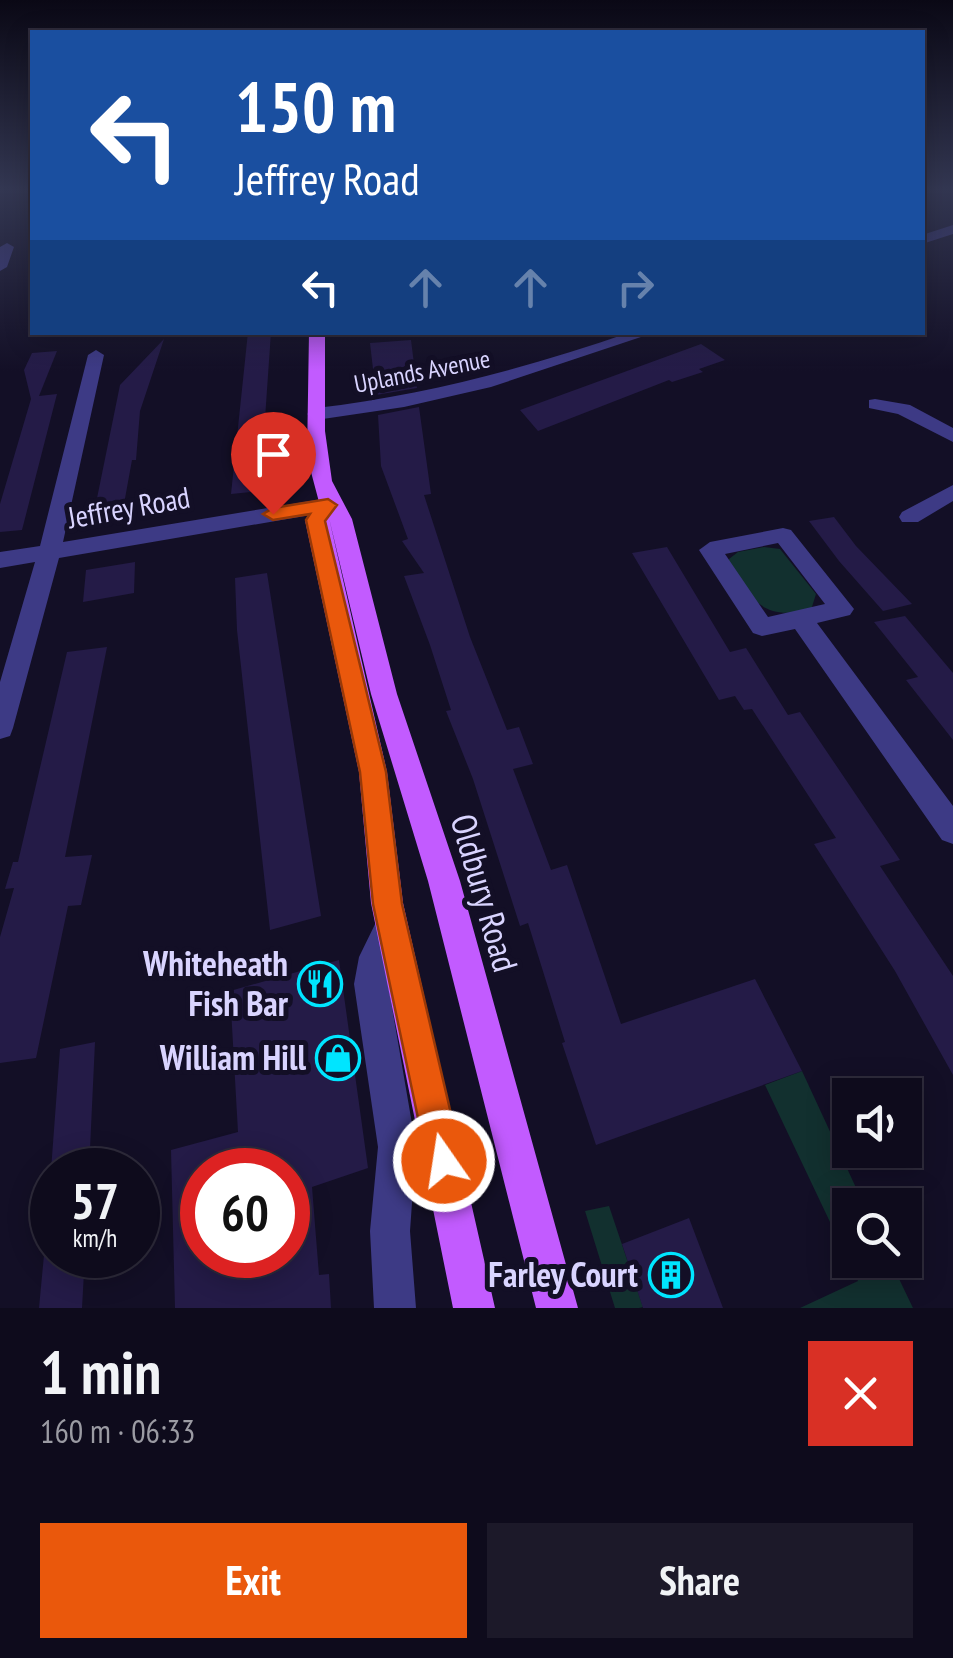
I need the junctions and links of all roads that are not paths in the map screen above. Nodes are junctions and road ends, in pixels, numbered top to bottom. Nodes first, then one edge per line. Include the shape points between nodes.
1 (317, 335) edge
2 (639, 335) edge
3 (96, 356) dead end
4 (875, 404) dead end
5 (316, 414) junction
6 (953, 436) edge
7 (953, 492) edge
8 (328, 505) junction
9 (910, 517) dead end
10 (48, 552) junction
11 (0, 560) edge
12 (801, 620) junction
13 (0, 728) edge
14 (953, 830) edge
15 (392, 926) junction
16 (395, 1308) edge
17 (474, 1308) edge
18 (557, 1308) edge

1 - 5 main road, Oldbury Road
2 - 5 street, Uplands Avenue via 476,388
3 - 10 street
4 - 6 street via 903,409
5 - 8 main road, Oldbury Road
7 - 9 street
8 - 10 street, Jeffrey Road
8 - 15 main road, Oldbury Road via 316,520 373,772
8 - 18 main road, Oldbury Road via 341,519
10 - 11 street, Jeffrey Road
10 - 13 street
12 - 12 street via 762,626 710,550 783,535 842,609
12 - 14 street
15 - 16 street via 371,984 397,1147 390,1230
15 - 17 main road, Oldbury Road

